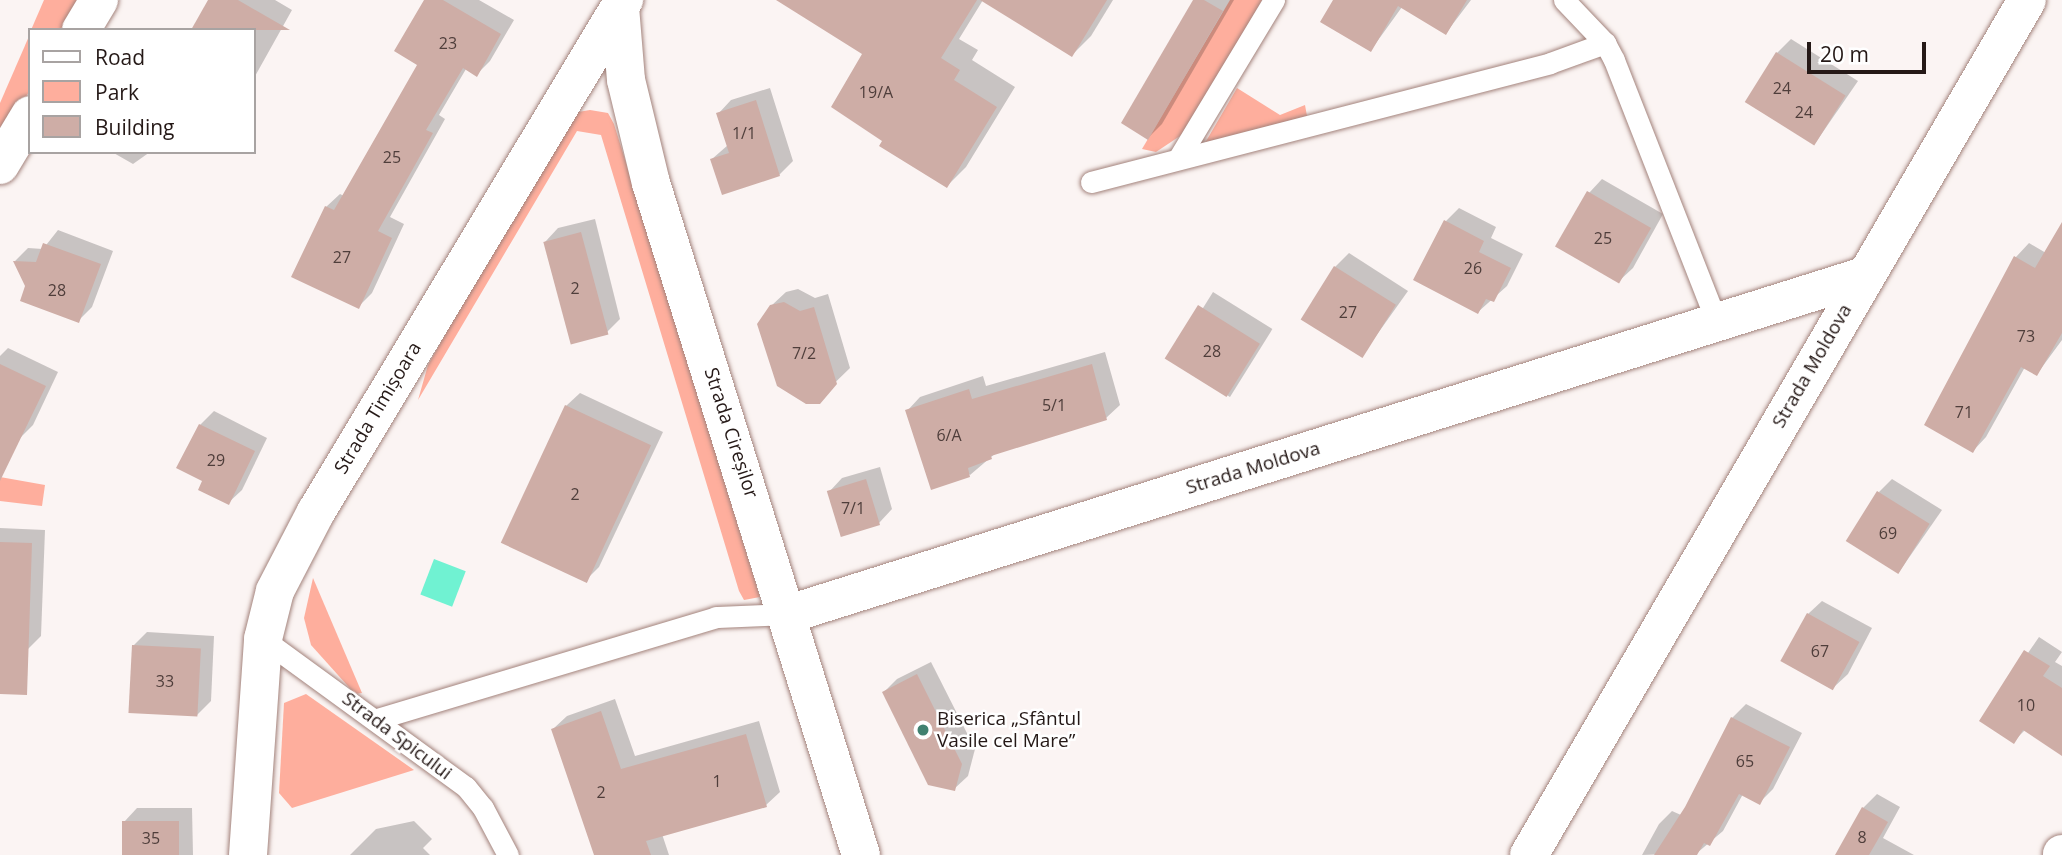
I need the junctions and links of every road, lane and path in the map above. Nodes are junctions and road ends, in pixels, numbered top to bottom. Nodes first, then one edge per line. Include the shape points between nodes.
1 (99, 0) edge
2 (1274, 0) edge
3 (1564, 0) edge
4 (2027, 0) edge
5 (622, 4) edge
6 (82, 28) edge
7 (1605, 43) junction
8 (28, 118) edge
9 (1178, 159) junction
10 (0, 165) edge
11 (1091, 182) dead end
12 (1864, 276) junction
13 (1717, 323) junction
14 (789, 614) junction
15 (262, 639) junction
16 (377, 719) junction
17 (248, 855) edge
18 (508, 855) edge
19 (861, 855) edge
20 (1529, 855) edge

1 - 6 street
2 - 9 lane
3 - 7 lane
4 - 12 street, Strada Moldova
5 - 14 street, Strada Cireșilor via 626,80 651,183
5 - 15 street, Strada Timișoara via 316,512 275,591
7 - 9 lane via 1550,63
7 - 13 lane
8 - 10 street
9 - 11 lane
12 - 13 street, Strada Moldova
12 - 20 street, Strada Moldova
13 - 14 street, Strada Moldova
14 - 16 lane via 716,617
14 - 19 street, Strada Cireșilor
15 - 16 lane, Strada Spicului
15 - 17 street, Strada Timișoara
16 - 18 lane, Strada Spicului via 466,788 483,808

